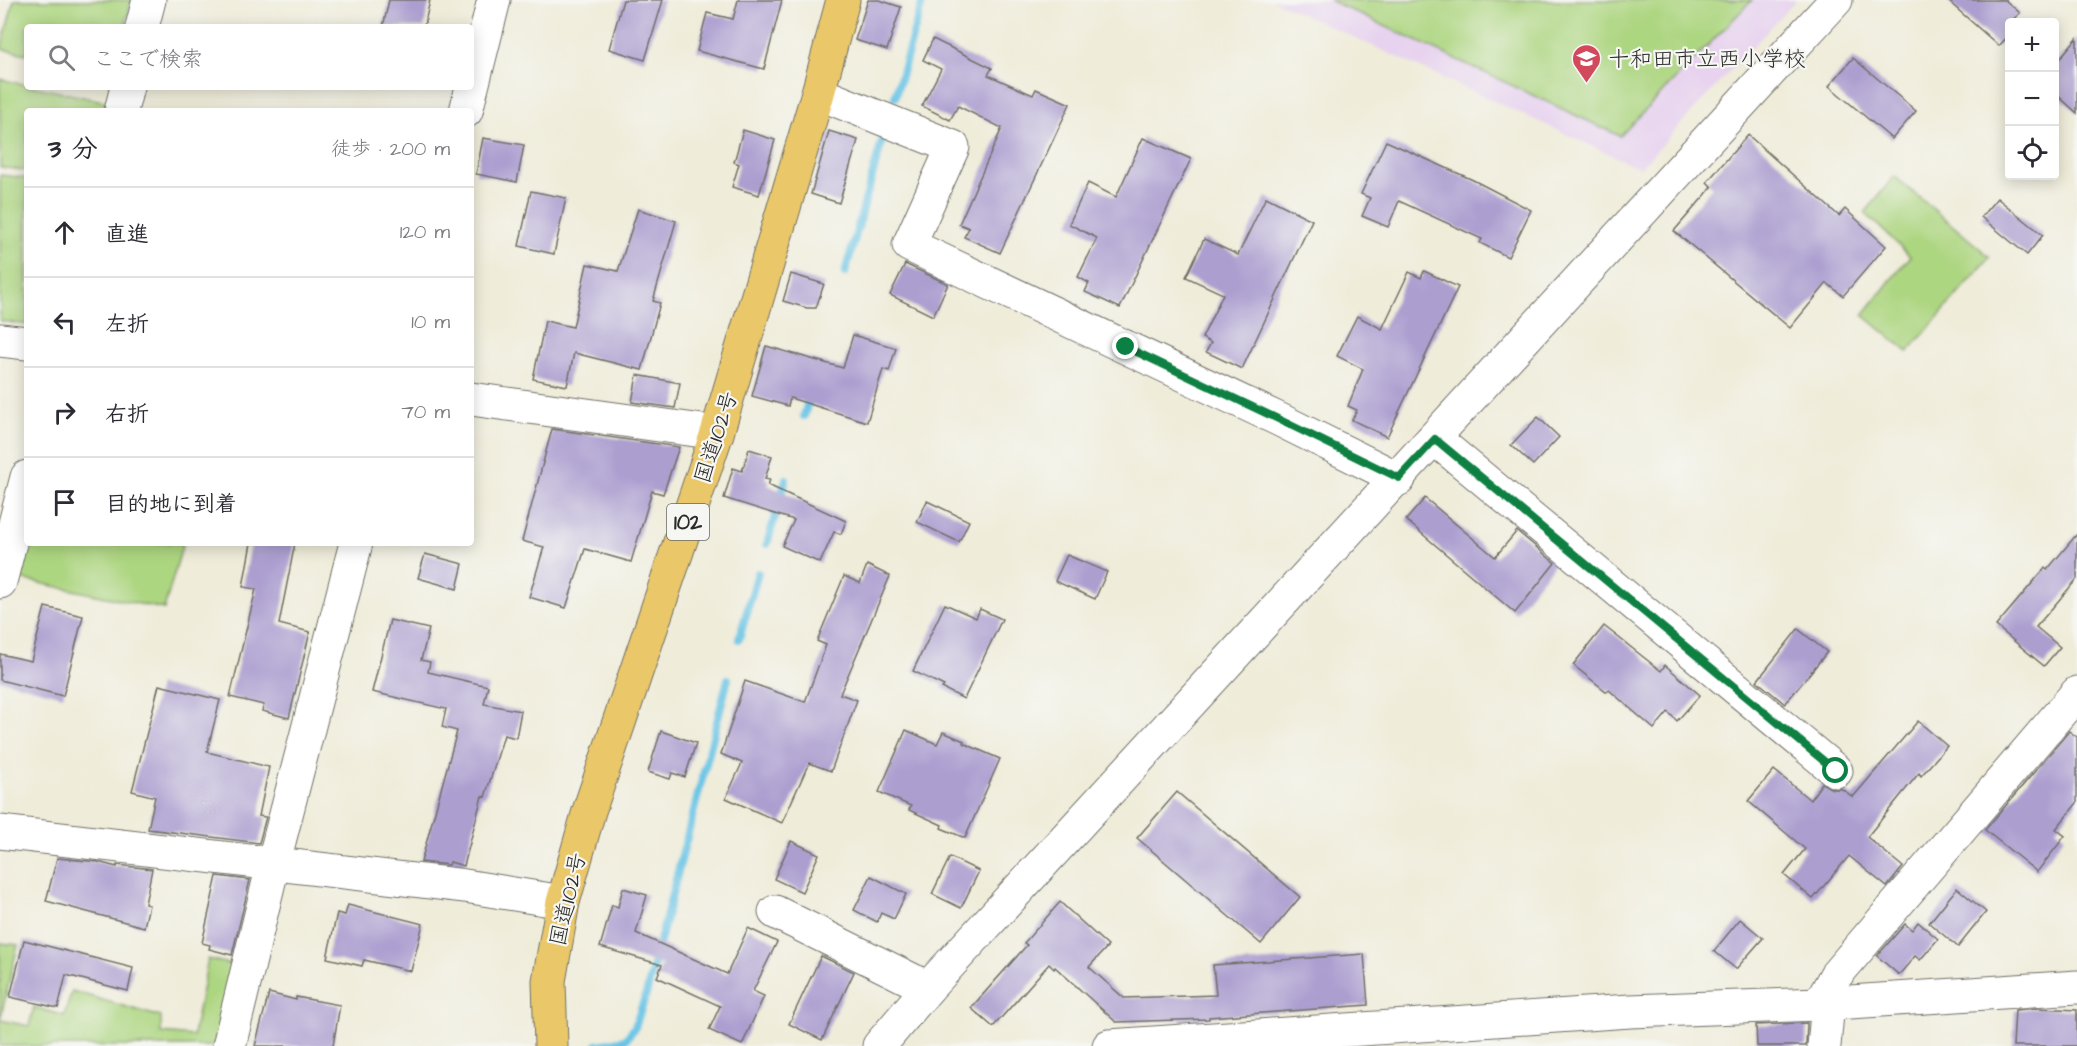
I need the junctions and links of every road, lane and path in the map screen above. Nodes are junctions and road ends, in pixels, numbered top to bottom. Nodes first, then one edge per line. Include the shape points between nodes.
1 (149, 0) edge
2 (494, 0) edge
3 (843, 0) edge
4 (1836, 0) edge
5 (143, 24) edge
6 (474, 79) edge
7 (126, 90) edge
8 (471, 90) edge
9 (818, 93) junction
10 (122, 108) edge
11 (467, 108) edge
12 (0, 340) edge
13 (24, 343) edge
14 (474, 399) edge
15 (717, 434) junction
16 (1435, 439) junction
17 (1399, 478) junction
18 (24, 489) edge
19 (355, 546) edge
20 (0, 582) edge
21 (2077, 693) edge
22 (1836, 771) dead end
23 (0, 832) edge
24 (273, 865) junction
25 (562, 902) junction
26 (775, 912) dead end
27 (2077, 987) edge
28 (928, 988) junction
29 (1824, 1004) junction
30 (229, 1046) edge
31 (551, 1046) edge
32 (879, 1046) edge
33 (1109, 1046) edge
34 (1824, 1046) edge

1 - 5 street
2 - 6 street
3 - 9 highway, 国道102号 / 102
4 - 16 street
7 - 10 street
8 - 11 street
9 - 15 highway, 国道102号 / 102
9 - 17 street via 953,147 909,245
12 - 13 street
14 - 15 street
15 - 25 highway, 国道102号 / 102
16 - 17 street
16 - 22 street
17 - 28 street
18 - 20 street
19 - 24 street
21 - 29 street via 1836,975
23 - 24 street
24 - 25 street via 465,886
24 - 30 street
25 - 31 highway, 国道102号 / 102 via 549,981
26 - 28 street
27 - 29 street
28 - 32 street
29 - 33 street via 1630,1011
29 - 34 street

